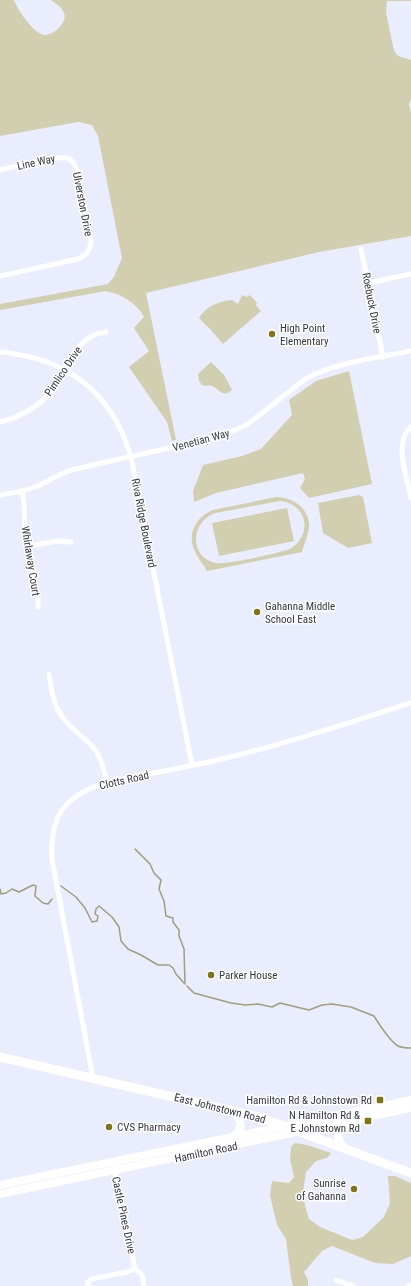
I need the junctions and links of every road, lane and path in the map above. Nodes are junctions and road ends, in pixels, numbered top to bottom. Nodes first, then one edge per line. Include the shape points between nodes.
1 (71, 160) joint
2 (0, 170) edge
3 (361, 250) dead end
4 (411, 274) edge
5 (0, 276) edge
6 (368, 283) junction
7 (106, 332) dead end
8 (411, 351) edge
9 (0, 352) edge
10 (383, 357) junction
11 (65, 370) junction
12 (0, 422) edge
13 (411, 427) edge
14 (130, 457) junction
15 (22, 491) junction
16 (0, 495) edge
17 (411, 496) edge
18 (71, 542) dead end
19 (28, 546) junction
20 (38, 607) dead end
21 (49, 674) dead end
22 (411, 703) edge
23 (192, 765) junction
24 (107, 782) junction
25 (0, 1057) edge
26 (93, 1078) junction
27 (411, 1100) edge
28 (411, 1108) edge
29 (231, 1110) junction
30 (351, 1121) junction
31 (285, 1126) junction
32 (300, 1132) junction
33 (233, 1137) junction
34 (347, 1149) junction
35 (113, 1162) junction
36 (114, 1170) junction
37 (411, 1173) edge
38 (0, 1185) edge
39 (0, 1194) edge
40 (135, 1269) junction
41 (336, 1280) dead end
42 (411, 1284) edge
43 (88, 1286) edge
44 (144, 1286) edge
45 (353, 1286) edge
46 (408, 1286) edge

1 - 2 street, Line Way via 60,157
1 - 5 street, Ulverston Drive via 75,164 91,241 88,254 78,260
3 - 6 street, Roebuck Drive
4 - 6 street
6 - 10 street, Roebuck Drive
7 - 11 street, Pimlico Drive via 89,337 82,343
8 - 10 street, Venetian Way
9 - 11 street, Riva Ridge Boulevard via 50,362
10 - 14 street, Venetian Way via 315,374 248,424 222,436
11 - 12 street, Pimlico Drive via 49,395 22,415
11 - 14 street, Riva Ridge Boulevard via 89,387 112,413 125,438
13 - 17 street via 404,434 401,450
14 - 15 street, Venetian Way via 71,470
14 - 23 street, Riva Ridge Boulevard
15 - 16 street, Venetian Way
15 - 19 street, Whirlaway Court
18 - 19 street via 59,541
19 - 20 street, Whirlaway Court
21 - 24 street via 58,710 66,722 92,746 100,758
22 - 23 street, Clotts Road via 297,739
23 - 24 street, Clotts Road
24 - 26 street, Clotts Road via 92,787 69,801 56,821 51,845
25 - 26 highway, East Johnstown Road
26 - 29 highway, East Johnstown Road
27 - 31 main road, Hamilton Road
28 - 30 main road, Hamilton Road
29 - 31 highway, East Johnstown Road
29 - 33 main road via 238,1116 241,1126
30 - 32 main road, Hamilton Road
30 - 34 main road via 340,1127 337,1135
31 - 32 highway, East Johnstown Road
31 - 33 main road, Hamilton Road
32 - 34 highway, East Johnstown Road
32 - 36 main road, Hamilton Road
33 - 35 main road, Hamilton Road
34 - 37 highway, East Johnstown Road
35 - 36 street, Castle Pines Drive
35 - 38 main road, Hamilton Road
36 - 39 main road, Hamilton Road
36 - 40 street, Castle Pines Drive
40 - 43 street, Castle Pines Drive via 91,1279
40 - 44 street, Castle Pines Drive via 142,1276
41 - 45 street
42 - 46 street

